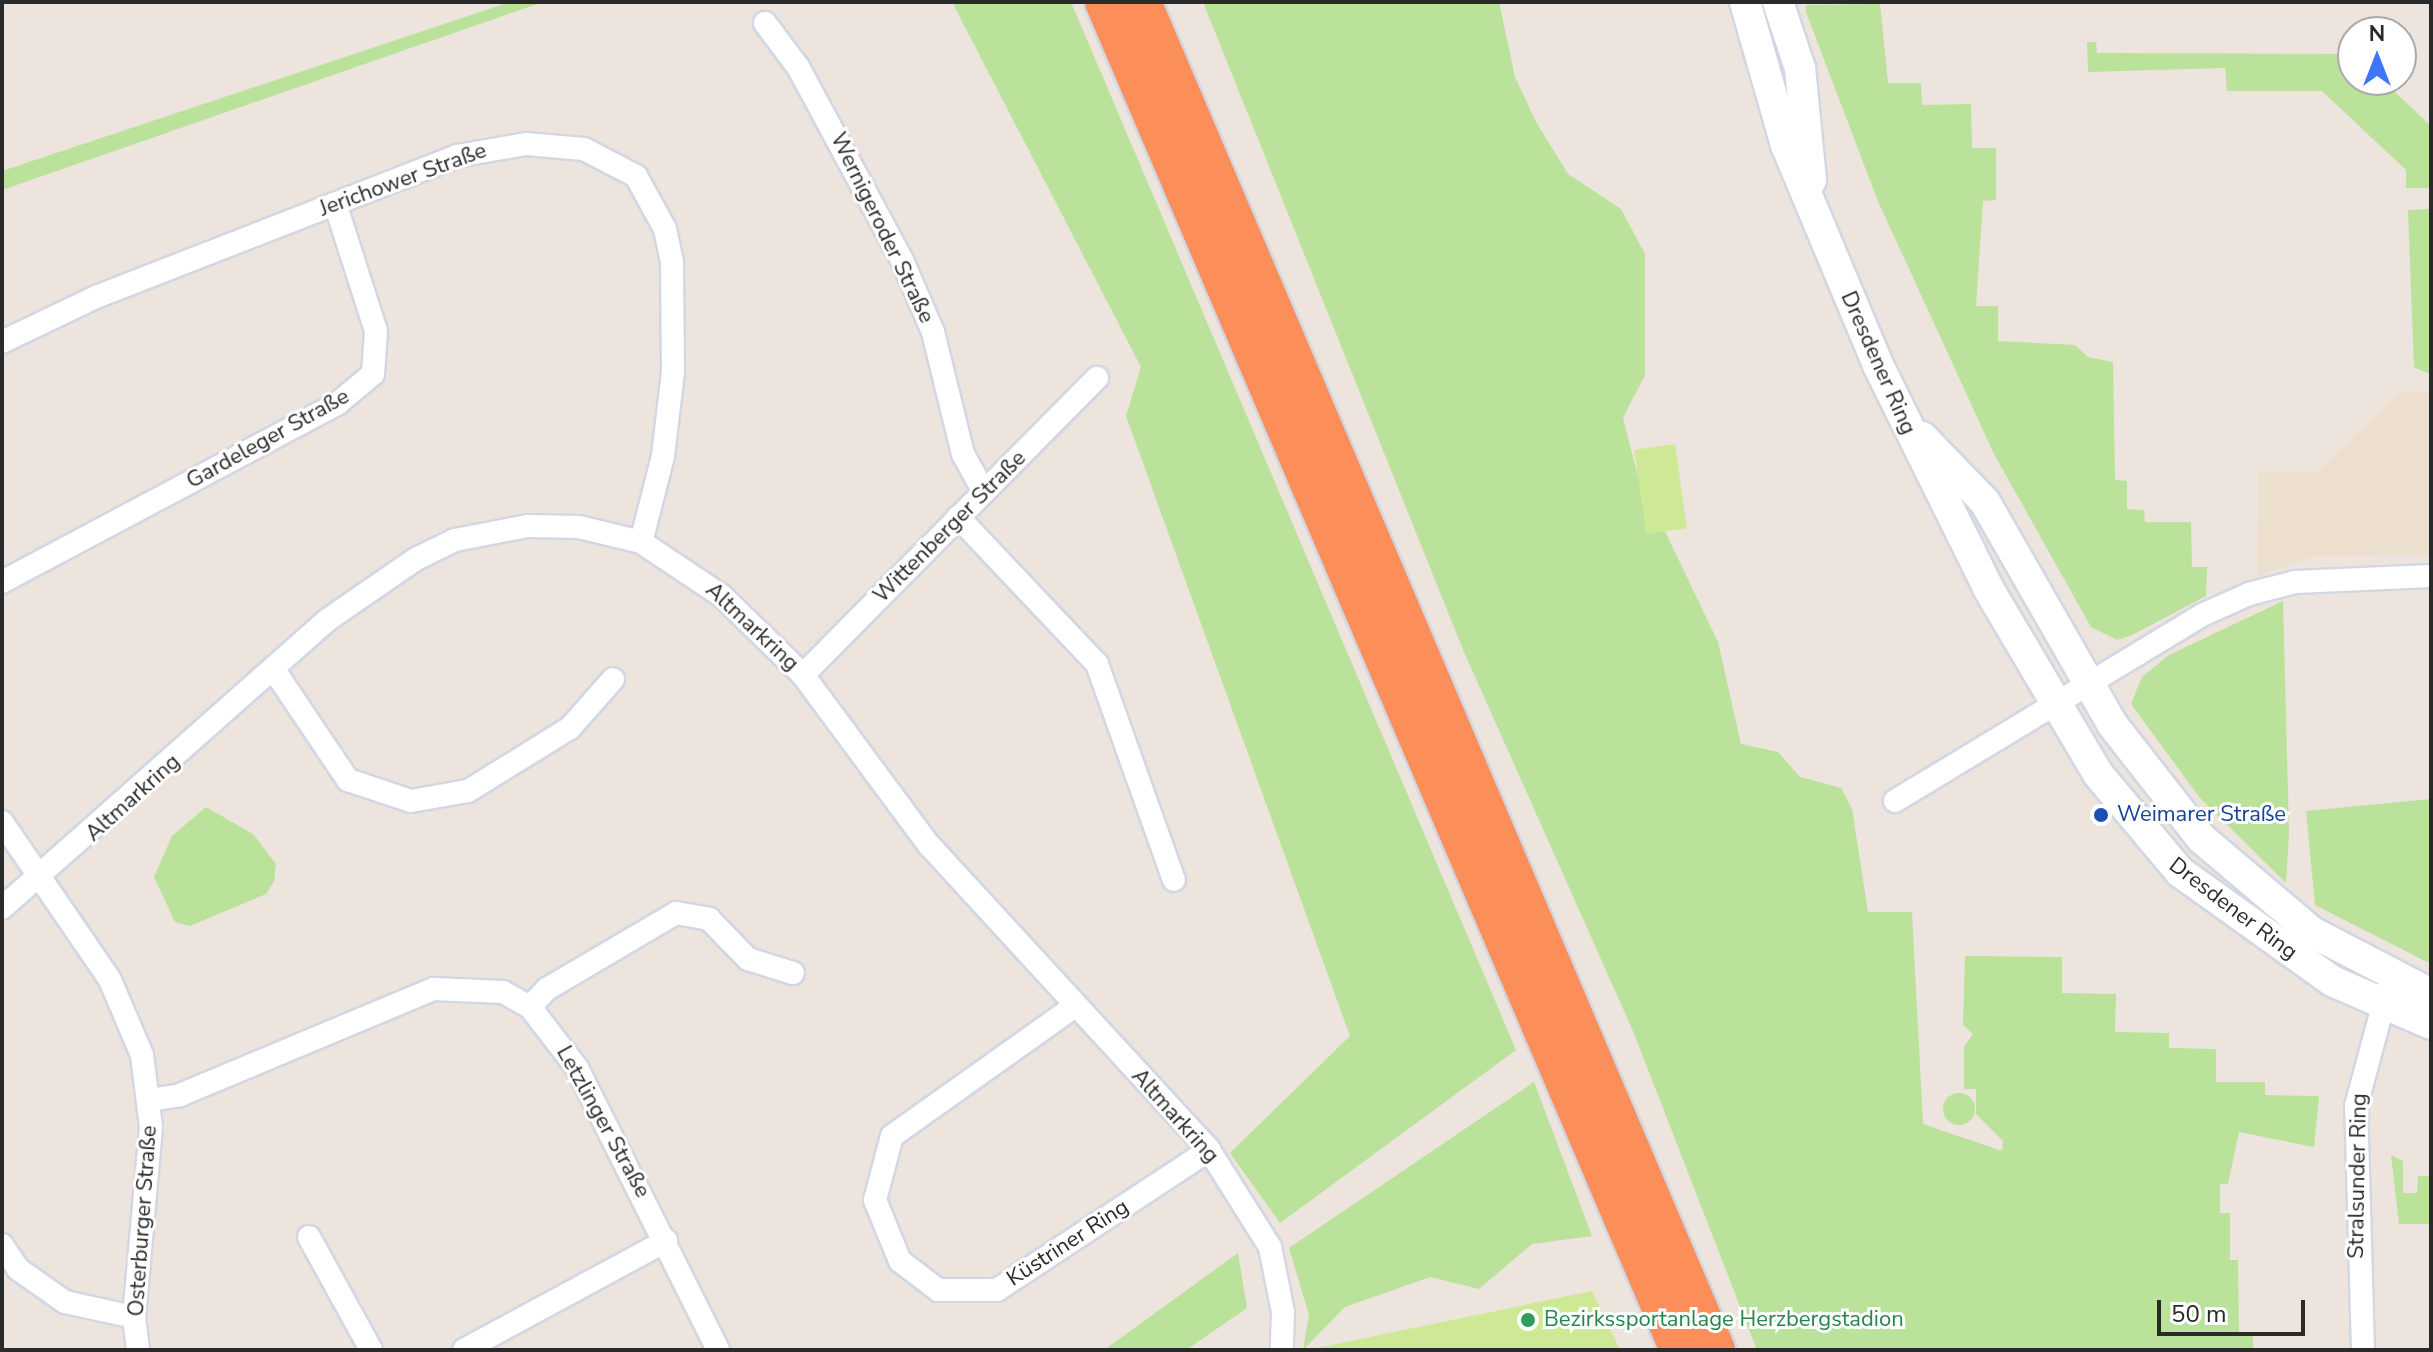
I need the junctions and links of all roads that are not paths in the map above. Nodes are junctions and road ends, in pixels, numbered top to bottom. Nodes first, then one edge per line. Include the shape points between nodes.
1 (1105, 2) edge
2 (1141, 2) edge
3 (1745, 2) edge
4 (1778, 2) edge
5 (765, 23) dead end
6 (335, 203) junction
7 (2, 342) edge
8 (1097, 378) dead end
9 (984, 492) junction
10 (958, 517) junction
11 (641, 542) junction
12 (2431, 576) edge
13 (2, 582) edge
14 (274, 670) junction
15 (803, 675) junction
16 (613, 679) dead end
17 (2089, 685) junction
18 (2058, 704) junction
19 (1895, 801) dead end
20 (2, 822) edge
21 (1174, 880) dead end
22 (38, 883) junction
23 (2, 908) edge
24 (793, 973) dead end
25 (2386, 992) junction
26 (2431, 994) edge
27 (1075, 1006) junction
28 (530, 1007) junction
29 (1555, 1018) junction
30 (2431, 1024) edge
31 (1581, 1080) junction
32 (150, 1100) junction
33 (1209, 1150) junction
34 (309, 1237) dead end
35 (666, 1241) junction
36 (2, 1245) edge
37 (134, 1317) junction
38 (138, 1350) edge
39 (371, 1350) edge
40 (464, 1350) edge
41 (718, 1350) edge
42 (1282, 1350) edge
43 (1680, 1350) edge
44 (1715, 1350) edge
45 (2363, 1350) edge

1 - 29 highway
2 - 29 highway
3 - 18 street, Dresdener Ring via 1786,145 1865,336 1942,501
4 - 17 street, Dresdener Ring via 1800,68 1812,185 1919,433 1985,502
5 - 9 street, Wernigeroder Straße via 798,67 902,260 933,332 963,454
6 - 7 street, Jerichower Straße
6 - 11 street, Jerichower Straße via 457,156 526,144 584,149 636,176 665,229 676,304 663,456
6 - 13 street, Gardeleger Straße via 376,331 373,374 338,403
8 - 9 street, Wittenberger Straße
9 - 10 street, Wittenberger Straße
10 - 15 street, Wittenberger Straße
10 - 21 street via 1097,664
11 - 14 street, Altmarkring via 553,525 455,540 362,595
11 - 15 street, Altmarkring via 722,596
12 - 17 street via 2295,582 2249,594
14 - 16 street via 348,780 411,801 468,791 570,728
14 - 22 street, Altmarkring
15 - 27 street, Altmarkring via 929,845
17 - 18 street
17 - 25 street, Dresdener Ring via 2157,786 2229,866
18 - 19 street
18 - 25 street, Dresdener Ring via 2120,805 2180,872 2302,962
20 - 22 street
22 - 23 street, Altmarkring
22 - 32 street, Osterburger Straße via 110,980 131,1022
24 - 28 street via 748,959 709,919 676,913 547,989
25 - 26 street, Dresdener Ring
25 - 30 street, Dresdener Ring
25 - 45 street, Stralsunder Ring via 2356,1106
27 - 33 street, Altmarkring
27 - 33 street, Küstriner Ring via 892,1136 875,1200 900,1261 938,1290 997,1290
28 - 32 street, Letzlinger Straße via 482,986 434,989 180,1095
28 - 35 street, Letzlinger Straße via 577,1068
29 - 31 highway
31 - 43 highway
31 - 44 highway
32 - 37 street, Osterburger Straße
33 - 42 street, Altmarkring via 1270,1247 1283,1312
34 - 39 street
35 - 40 street
35 - 41 street, Letzlinger Straße
36 - 37 street via 18,1269 65,1302
37 - 38 street, Osterburger Straße

